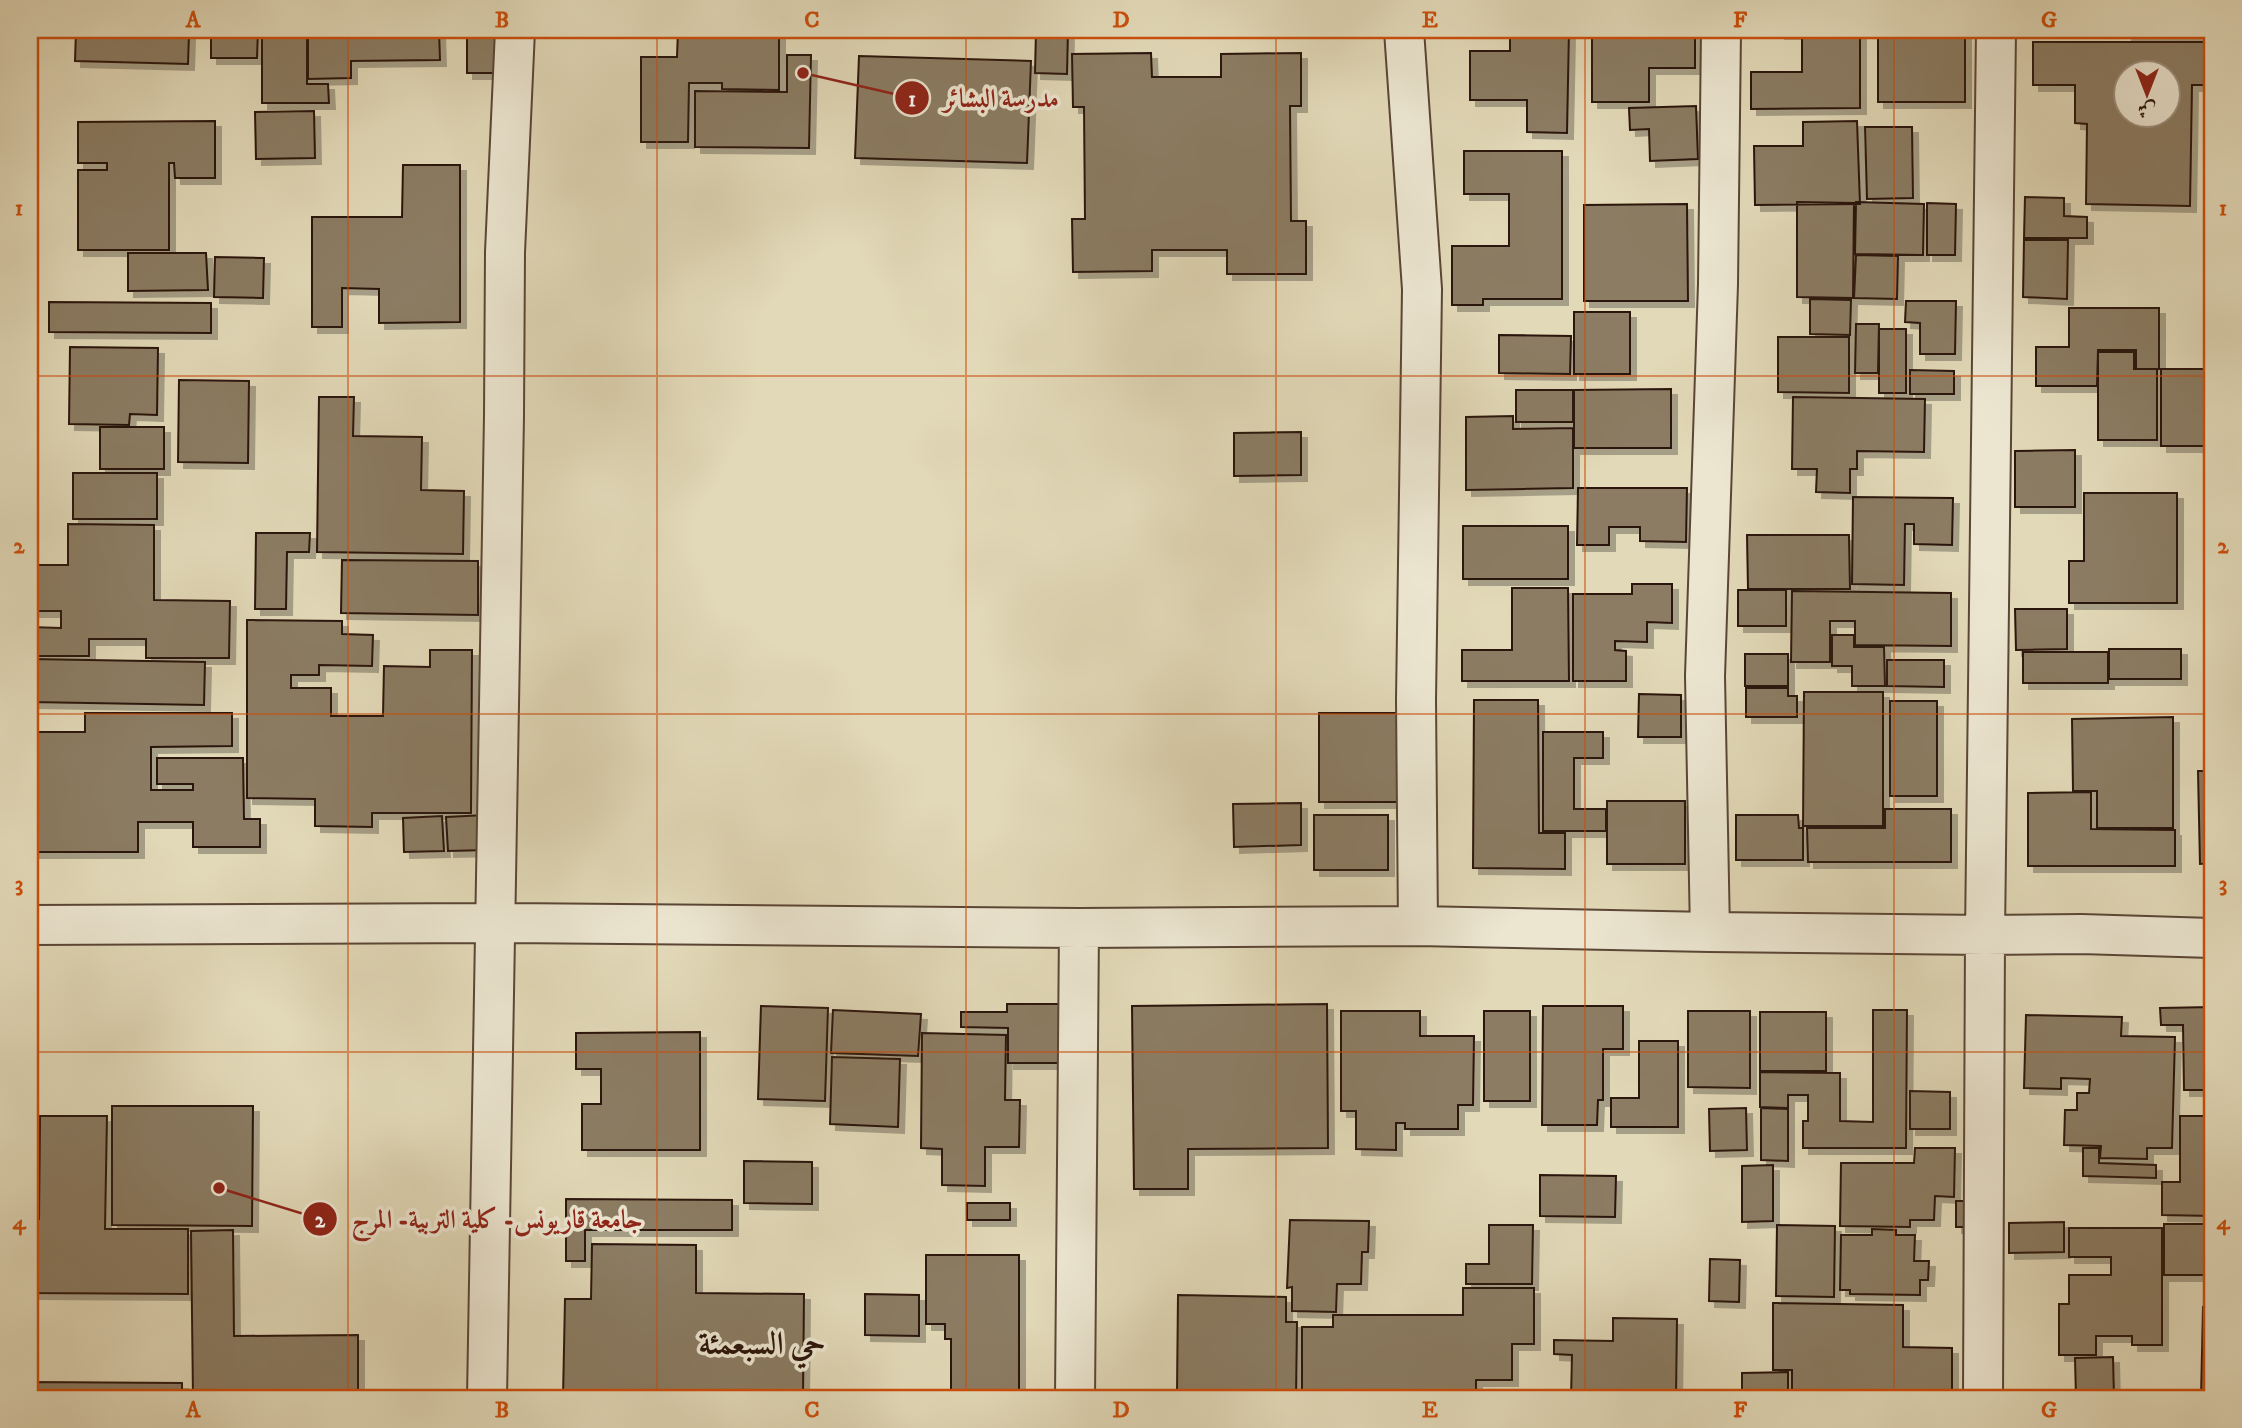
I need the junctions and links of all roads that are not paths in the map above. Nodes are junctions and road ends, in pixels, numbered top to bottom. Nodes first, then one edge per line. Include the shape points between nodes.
1 (516, 30) edge
2 (1404, 30) edge
3 (1721, 30) edge
4 (1996, 30) edge
5 (495, 923) junction
6 (30, 925) edge
7 (1418, 926) junction
8 (1079, 928) junction
9 (1710, 932) junction
10 (1985, 935) junction
11 (2212, 938) edge
12 (487, 1398) edge
13 (1075, 1398) edge
14 (1983, 1398) edge

1 - 5 street via 505,252
2 - 7 street via 1422,289
3 - 9 street via 1705,676
4 - 10 street
5 - 6 street
5 - 8 street
5 - 12 street
7 - 8 street
7 - 9 street
8 - 13 street
9 - 10 street
10 - 11 street
10 - 14 street

